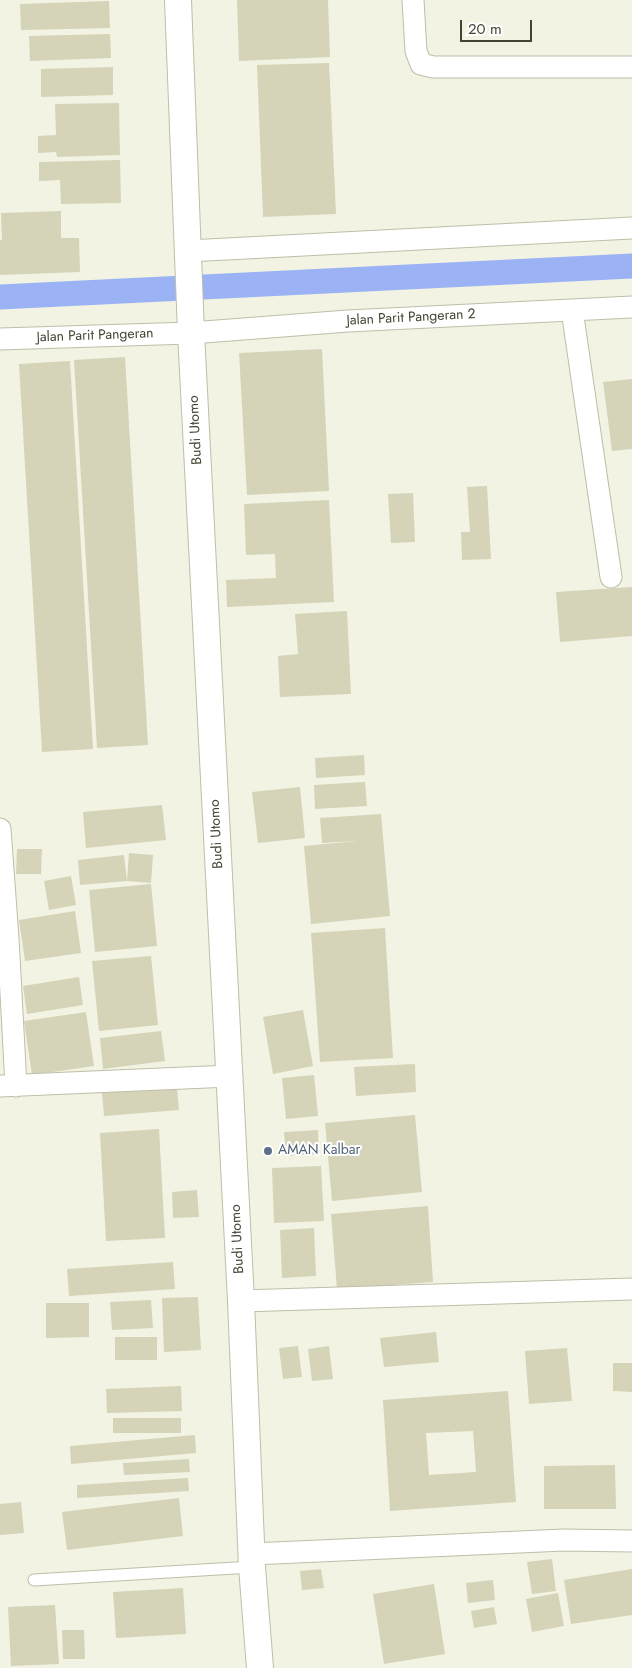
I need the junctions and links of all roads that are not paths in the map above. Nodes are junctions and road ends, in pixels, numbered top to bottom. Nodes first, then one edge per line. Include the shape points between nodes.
1 (178, 0) edge
2 (413, 0) edge
3 (632, 66) edge
4 (632, 228) edge
5 (188, 262) junction
6 (632, 307) edge
7 (572, 310) junction
8 (190, 324) junction
9 (0, 339) edge
10 (611, 577) dead end
11 (0, 829) edge
12 (4, 937) edge
13 (230, 1076) junction
14 (8, 1086) edge
15 (632, 1289) edge
16 (241, 1300) junction
17 (632, 1542) edge
18 (252, 1561) junction
19 (34, 1580) dead end
20 (260, 1668) edge

1 - 5 street, Budi Utomo
2 - 3 street via 416,51 422,64 433,67
4 - 5 street
5 - 8 street, Budi Utomo
6 - 7 street, Jalan Parit Pangeran 2
7 - 8 street, Jalan Parit Pangeran 2 via 348,321
7 - 10 street
8 - 9 street, Jalan Parit Pangeran
8 - 13 street, Budi Utomo
11 - 12 street
12 - 14 street
13 - 14 street
13 - 16 street, Budi Utomo
15 - 16 street
16 - 18 street, Budi Utomo
17 - 18 street via 564,1540
18 - 19 lane
18 - 20 street, Budi Utomo

